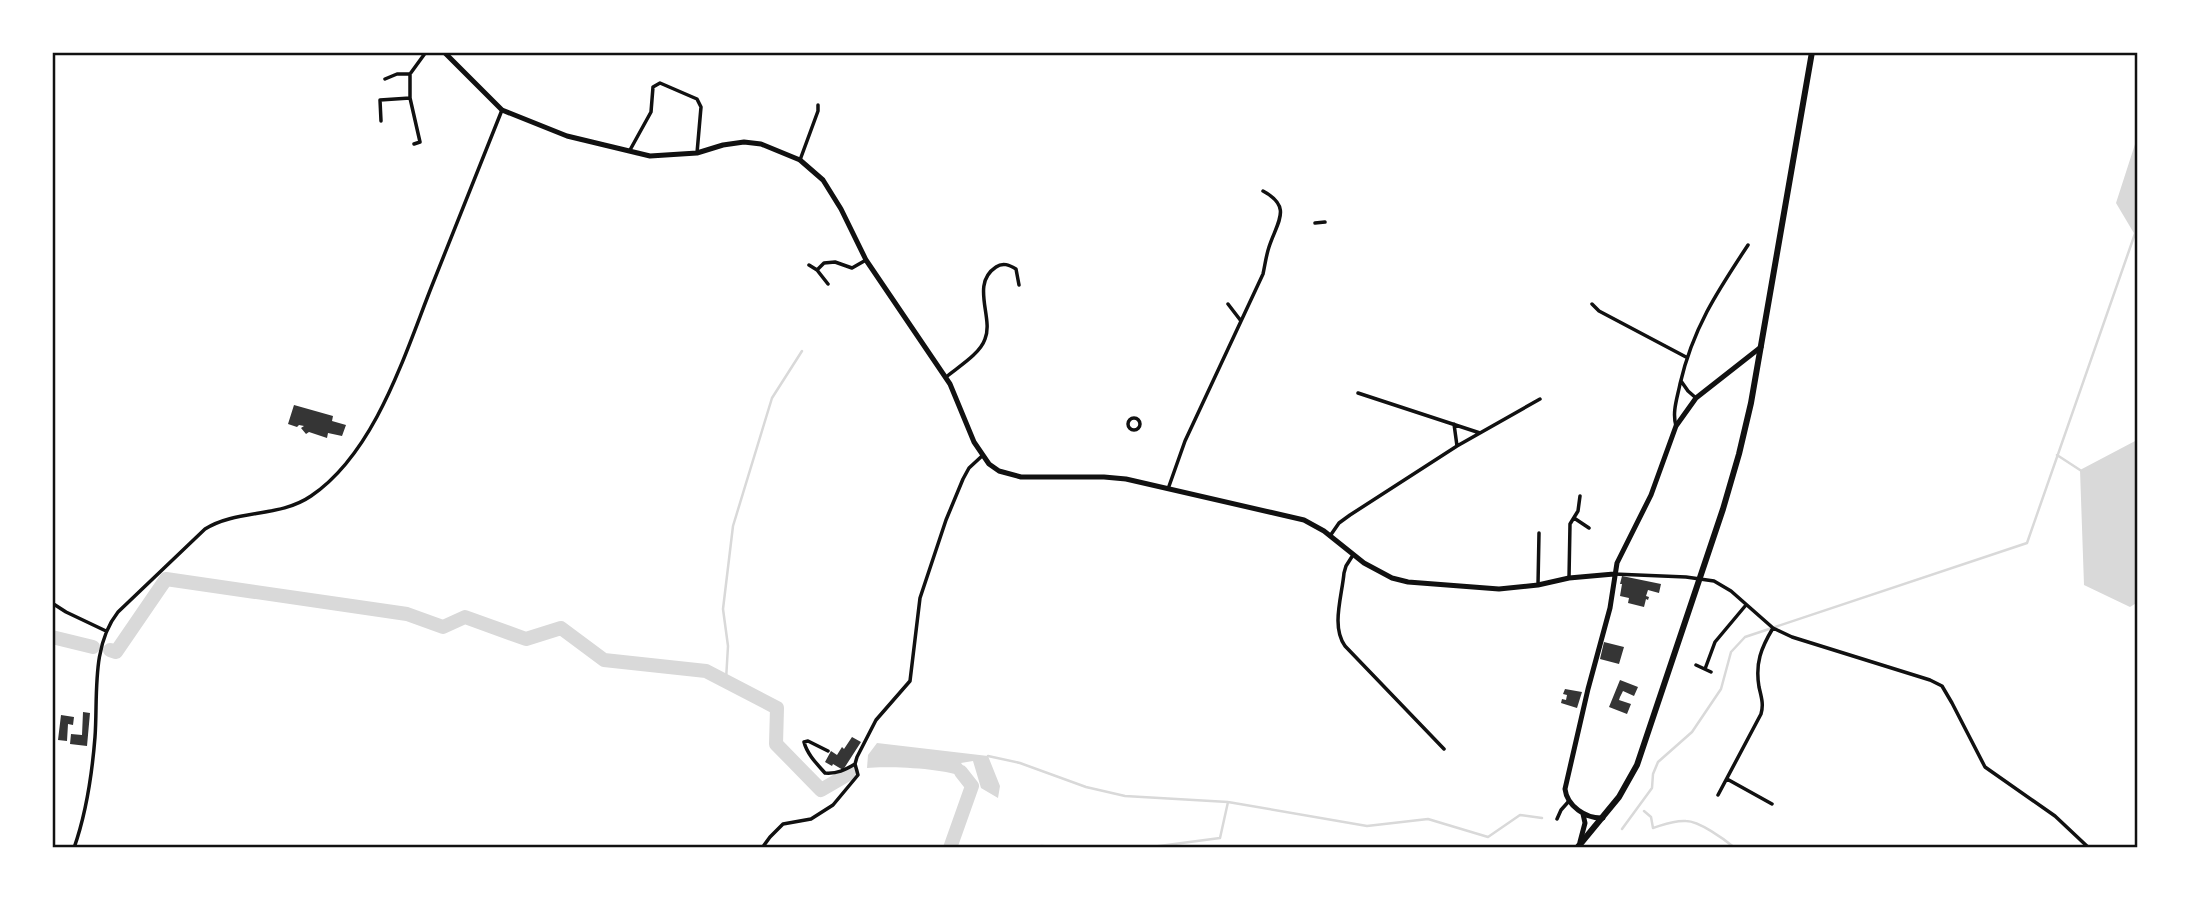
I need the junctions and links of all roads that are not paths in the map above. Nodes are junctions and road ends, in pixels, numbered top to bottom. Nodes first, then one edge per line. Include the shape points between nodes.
1 (426, 52) edge
2 (444, 52) edge
3 (1812, 52) edge
4 (410, 74) junction
5 (385, 79) dead end
6 (410, 98) junction
7 (818, 106) dead end
8 (502, 110) junction
9 (382, 121) dead end
10 (414, 144) dead end
11 (630, 150) junction
12 (697, 153) junction
13 (800, 160) junction
14 (1263, 191) dead end
15 (1325, 222) dead end
16 (1315, 223) dead end
17 (1748, 245) dead end
18 (866, 260) junction
19 (809, 265) dead end
20 (817, 270) junction
21 (828, 284) dead end
22 (1019, 285) dead end
23 (1228, 304) dead end
24 (1592, 304) dead end
25 (1241, 321) junction
26 (1761, 347) junction
27 (1686, 357) junction
28 (946, 377) junction
29 (1681, 381) junction
30 (1358, 393) dead end
31 (1696, 398) junction
32 (1540, 399) dead end
33 (1454, 424) junction
34 (1676, 426) junction
35 (1139, 428) joint
36 (1480, 433) junction
37 (1457, 446) junction
38 (982, 456) junction
39 (1168, 489) junction
40 (1580, 496) dead end
41 (1574, 518) junction
42 (1589, 528) dead end
43 (1539, 533) dead end
44 (1330, 536) junction
45 (1353, 555) junction
46 (1614, 574) junction
47 (1569, 578) junction
48 (1538, 585) junction
49 (52, 603) edge
50 (1746, 605) junction
51 (1773, 628) junction
52 (106, 631) junction
53 (1696, 666) dead end
54 (1705, 669) junction
55 (1711, 672) dead end
56 (1444, 749) dead end
57 (828, 751) dead end
58 (855, 764) junction
59 (1727, 779) junction
60 (1718, 795) dead end
61 (1569, 800) junction
62 (1772, 804) dead end
63 (1583, 814) junction
64 (1603, 818) junction
65 (1558, 819) dead end
66 (1578, 846) edge
67 (74, 848) edge
68 (762, 848) edge
69 (2089, 848) edge

1 - 4 street
2 - 8 street
3 - 26 main road
4 - 5 street
4 - 6 street
6 - 9 street via 380,100
6 - 10 street via 420,142
7 - 13 street
8 - 11 street via 567,136
8 - 52 street via 388,393 348,461 319,491 295,506 205,528 118,612
11 - 12 street via 650,156
11 - 12 street via 651,112 653,87 660,83 697,99 701,107
12 - 13 street via 744,142
13 - 18 street via 823,180
14 - 25 street via 1274,197 1282,212
15 - 16 street
17 - 27 street via 1711,301
18 - 20 street via 852,268 824,263
18 - 28 street
19 - 20 street
20 - 21 street
22 - 28 street via 1016,270 1009,265 992,270 984,290 984,343
23 - 25 street
24 - 27 street
25 - 39 street via 1185,441
26 - 31 street
26 - 64 main road via 1739,454 1703,573 1636,765
27 - 29 street
28 - 38 street
29 - 31 street
29 - 34 street via 1673,415
30 - 33 street
31 - 34 street
32 - 36 street
33 - 36 street
33 - 37 street
34 - 46 street via 1651,495
35 - 35 street via 1145,427 1133,418 1131,429
36 - 37 street
37 - 44 street via 1350,515
38 - 39 street via 1010,475 1104,477
38 - 58 street via 969,468 958,490 920,598 910,681 876,720
39 - 44 street via 1304,520
40 - 41 street
41 - 42 street
41 - 47 street
43 - 48 street
44 - 45 street
45 - 48 street via 1408,582 1499,589
45 - 56 street via 1344,573 1340,638
46 - 47 street
46 - 50 street via 1707,579 1726,587
46 - 61 street via 1610,608 1565,789
47 - 48 street
49 - 52 street
50 - 51 street
50 - 54 street via 1715,642
51 - 59 street via 1758,656 1761,714
51 - 69 street via 1942,686 1985,767 2055,816
52 - 67 street via 88,798
53 - 54 street
54 - 55 street
57 - 58 street via 804,742 825,773 845,771
58 - 68 street via 858,775 833,805 811,819 783,824
59 - 60 street
59 - 62 street
61 - 63 street
61 - 65 street
63 - 64 street
63 - 66 street
64 - 66 main road

